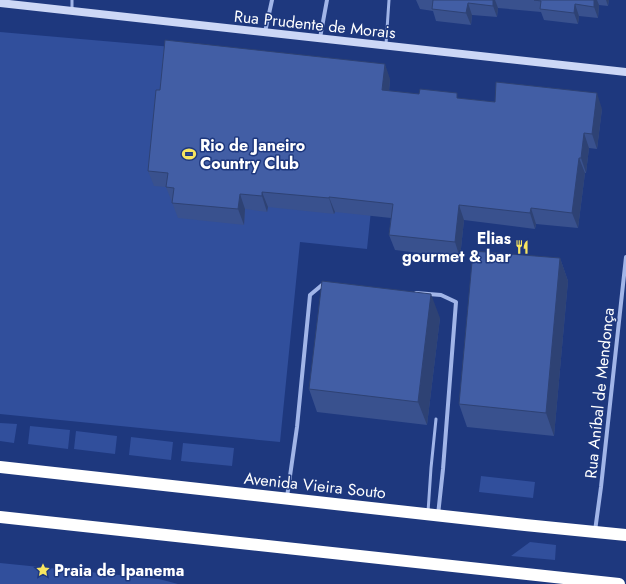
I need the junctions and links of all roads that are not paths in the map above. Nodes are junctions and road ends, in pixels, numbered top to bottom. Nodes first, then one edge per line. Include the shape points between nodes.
1 (72, 0) edge
2 (272, 0) edge
3 (327, 0) edge
4 (389, 0) edge
5 (0, 3) edge
6 (72, 11) junction
7 (265, 32) junction
8 (320, 39) junction
9 (386, 46) junction
10 (626, 72) edge
11 (626, 257) edge
12 (330, 285) edge
13 (409, 292) edge
14 (436, 418) dead end
15 (0, 467) edge
16 (287, 498) junction
17 (433, 515) junction
18 (0, 517) edge
19 (595, 531) junction
20 (626, 535) edge
21 (619, 584) edge

1 - 6 lane
2 - 7 street
3 - 8 street
4 - 9 lane
5 - 6 main road, Rua Prudente de Morais
6 - 7 main road, Rua Prudente de Morais
7 - 8 main road, Rua Prudente de Morais
8 - 9 main road, Rua Prudente de Morais
9 - 10 main road, Rua Prudente de Morais
11 - 19 street, Rua Aníbal de Mendonça
12 - 16 street via 322,285 310,295
13 - 17 street via 441,295 456,302 443,469
14 - 17 lane via 431,468
15 - 16 highway, Avenida Vieira Souto
16 - 17 highway, Avenida Vieira Souto
17 - 19 highway, Avenida Vieira Souto
18 - 21 highway
19 - 20 highway, Avenida Vieira Souto

